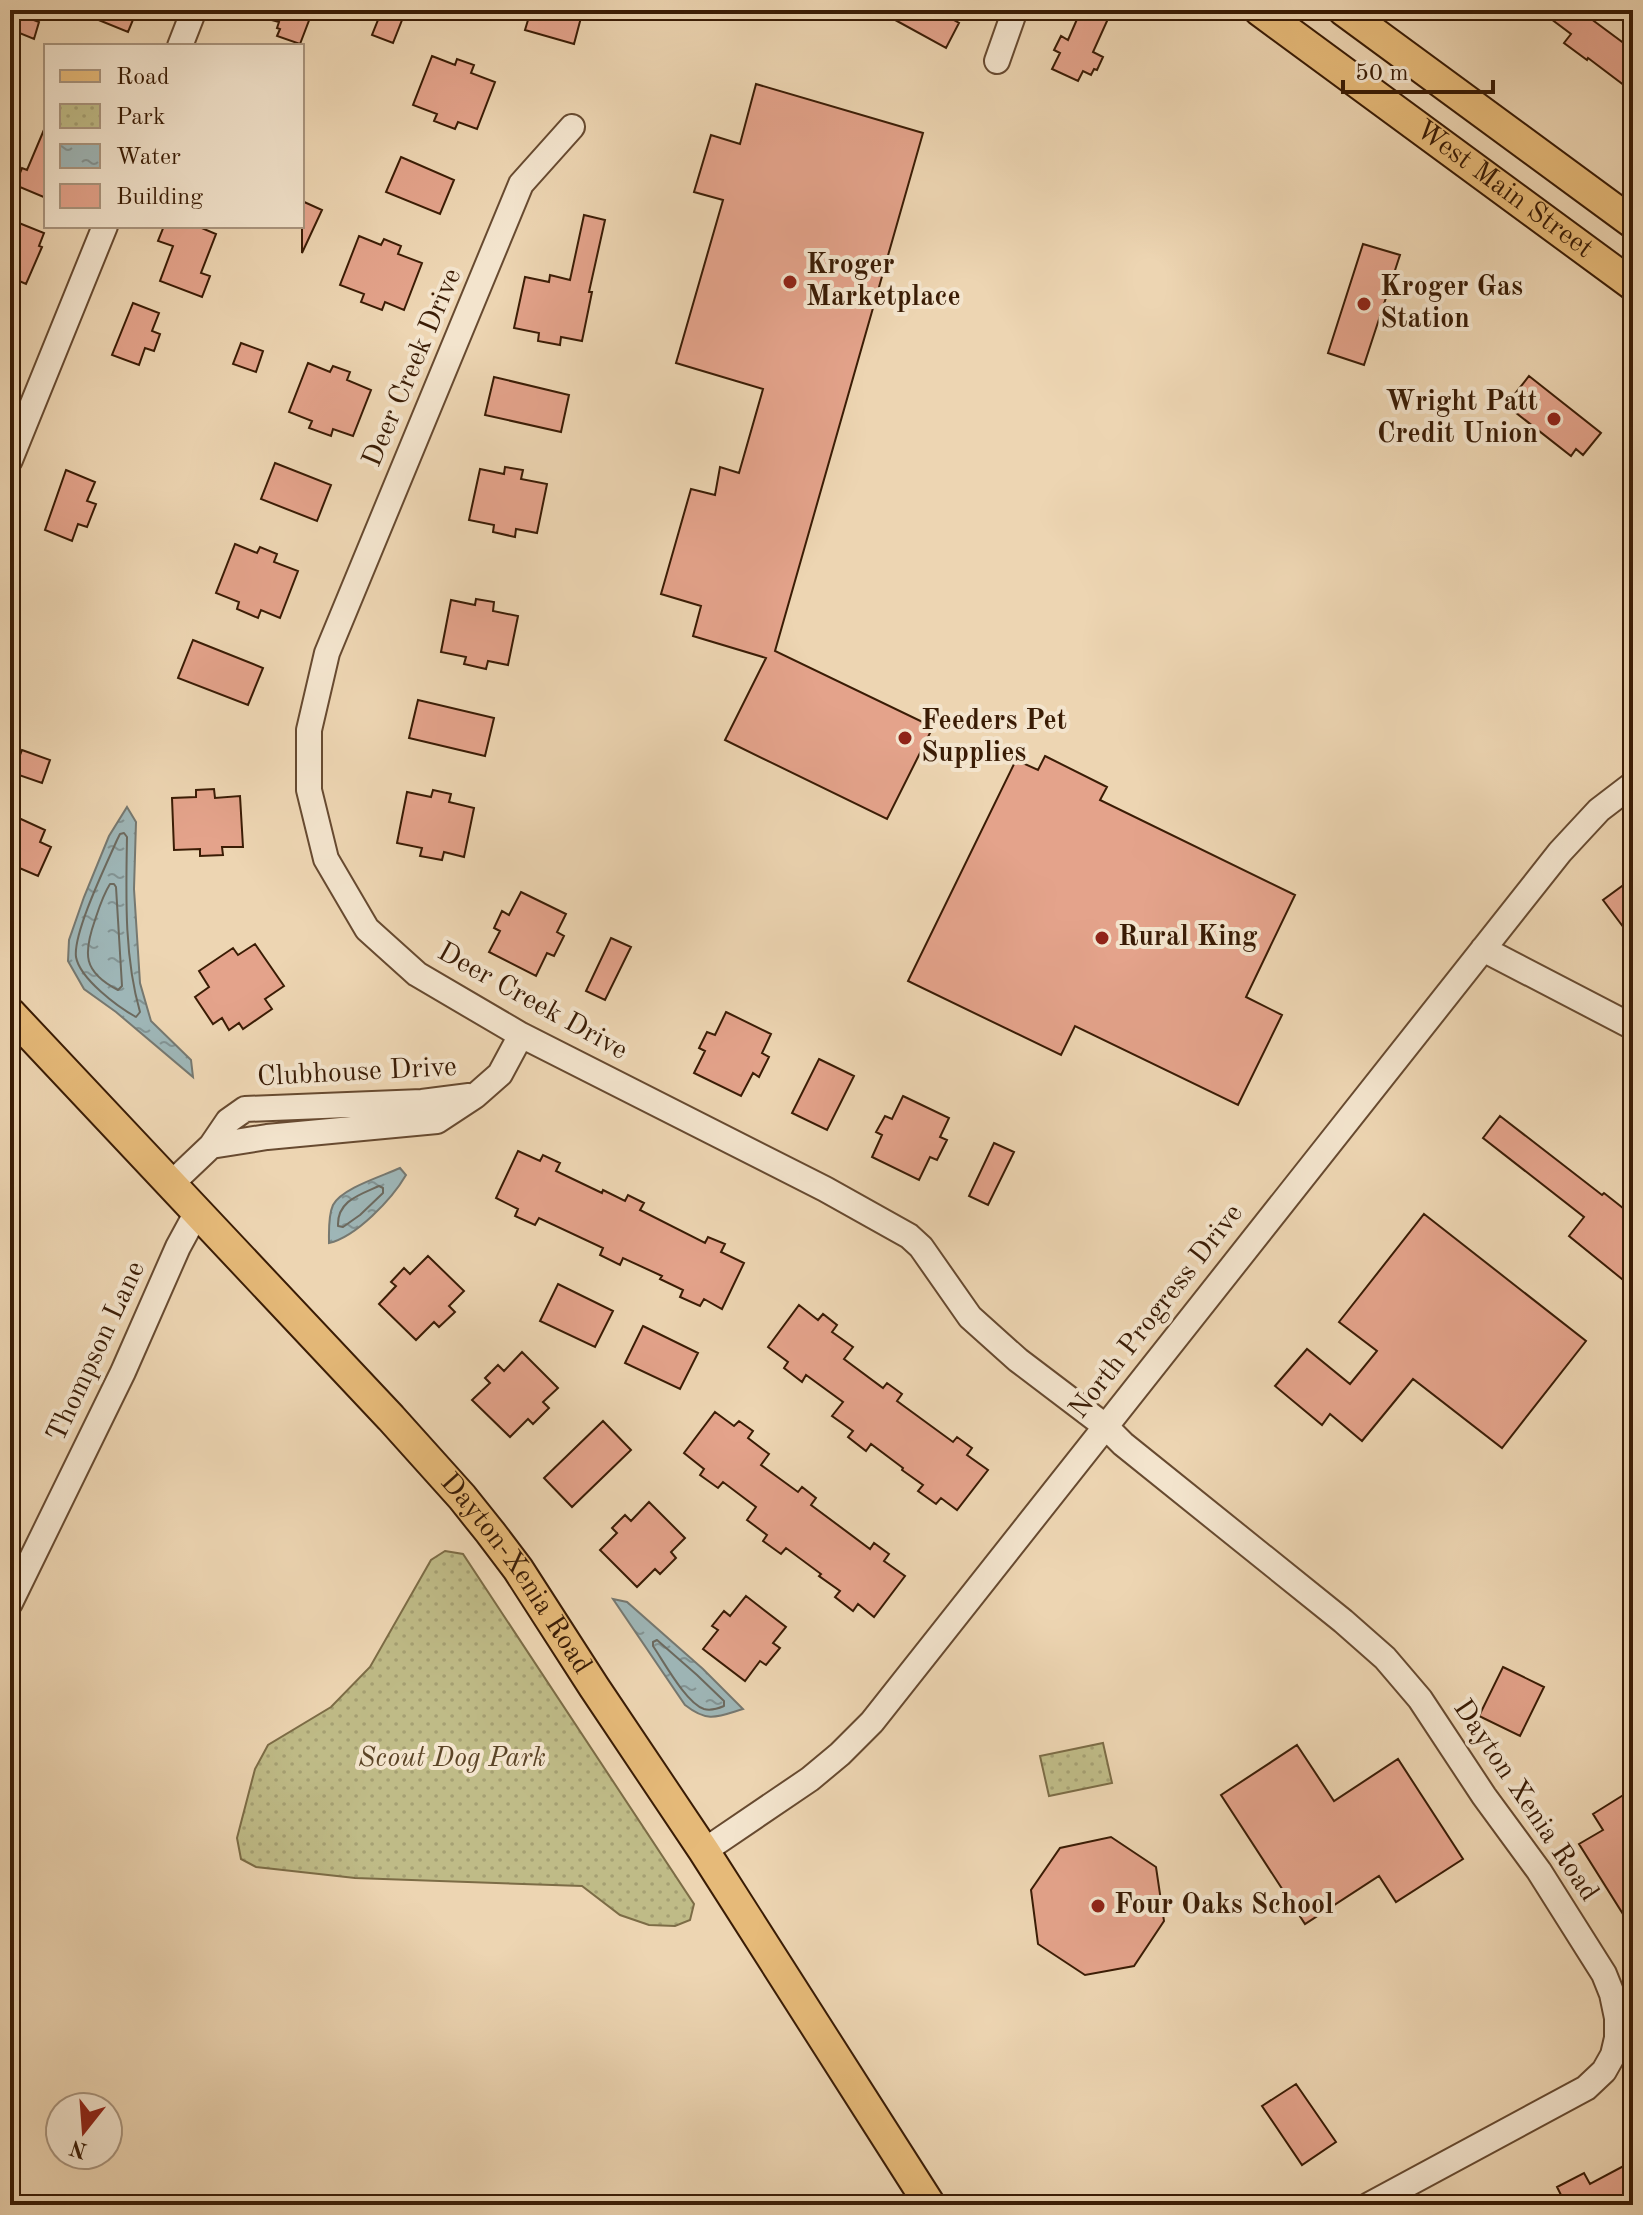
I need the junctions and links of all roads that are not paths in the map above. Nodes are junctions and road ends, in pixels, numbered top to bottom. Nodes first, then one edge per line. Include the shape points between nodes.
1 (194, 10) edge
2 (1015, 10) edge
3 (1259, 10) edge
4 (1343, 10) edge
5 (181, 44) edge
6 (997, 61) dead end
7 (572, 127) dead end
8 (1633, 223) edge
9 (104, 228) edge
10 (1633, 285) edge
11 (10, 460) edge
12 (1633, 784) edge
13 (1483, 949) junction
14 (10, 1013) edge
15 (1633, 1027) edge
16 (521, 1035) junction
17 (171, 1184) junction
18 (197, 1212) junction
19 (1105, 1426) junction
20 (10, 1603) edge
21 (704, 1851) junction
22 (930, 2205) edge
23 (1369, 2205) edge

1 - 5 street
2 - 6 street
3 - 10 main road, West Main Street
4 - 8 main road, West Main Street
7 - 16 street, Deer Creek Drive via 521,184 327,653 309,730 309,790 326,859 367,929 417,974
9 - 11 street
12 - 13 street, North Progress Drive via 1581,828
13 - 15 street
13 - 19 street, North Progress Drive
14 - 17 main road, Dayton-Xenia Road
16 - 17 street, Clubhouse Drive via 500,1074 437,1121 211,1146
16 - 19 street, Deer Creek Drive via 909,1236 970,1317
17 - 18 main road, Dayton-Xenia Road
18 - 20 street, Thompson Lane
18 - 21 main road, Dayton-Xenia Road via 490,1532
19 - 21 street, North Progress Drive via 872,1722 810,1779
19 - 23 street, Dayton Xenia Road via 1401,1675 1539,1871 1612,1994 1617,2038 1613,2055 1595,2081
21 - 22 main road, Dayton-Xenia Road

